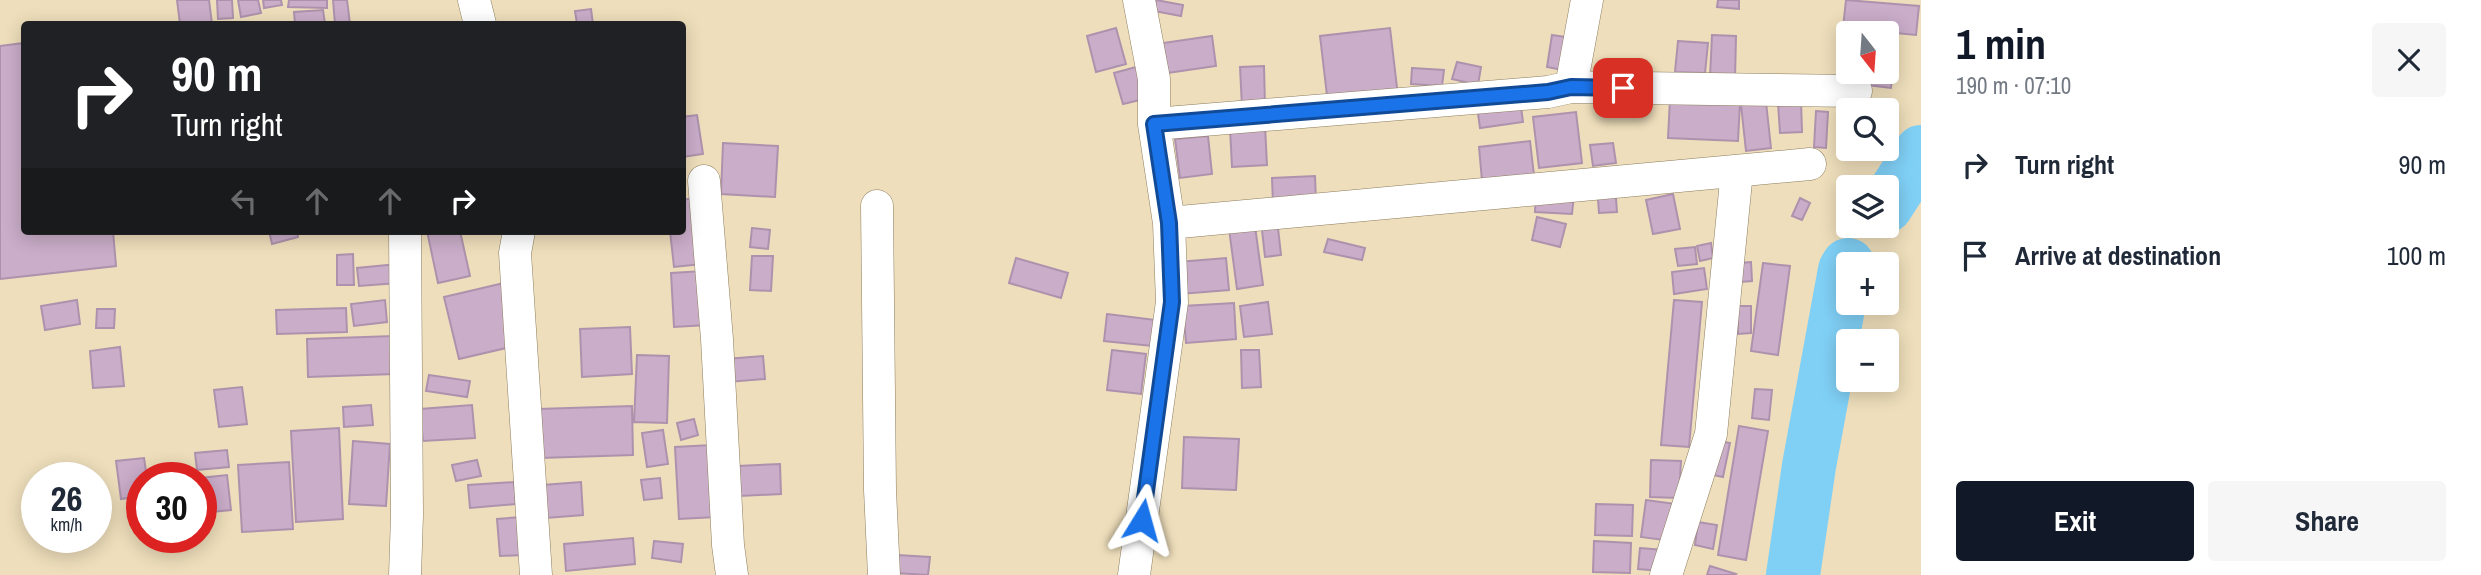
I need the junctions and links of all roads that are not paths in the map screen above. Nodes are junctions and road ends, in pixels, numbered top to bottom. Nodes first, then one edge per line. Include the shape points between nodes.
1 (474, 0) edge
2 (1139, 0) edge
3 (1587, 0) edge
4 (479, 21) edge
5 (1571, 87) junction
6 (1856, 91) dead end
7 (1154, 124) junction
8 (1810, 164) dead end
9 (1737, 171) junction
10 (704, 181) dead end
11 (877, 206) dead end
12 (1169, 223) junction
13 (405, 235) edge
14 (518, 235) edge
15 (405, 575) edge
16 (537, 575) edge
17 (732, 575) edge
18 (884, 575) edge
19 (1134, 575) edge
20 (1666, 575) edge

1 - 4 street
2 - 7 street via 1154,79
3 - 5 street
5 - 6 street
5 - 7 street
7 - 12 street
8 - 9 street
9 - 12 street
9 - 20 street via 1712,434
10 - 17 street
11 - 18 street
12 - 19 street via 1172,302
13 - 15 street
14 - 16 street via 515,253

